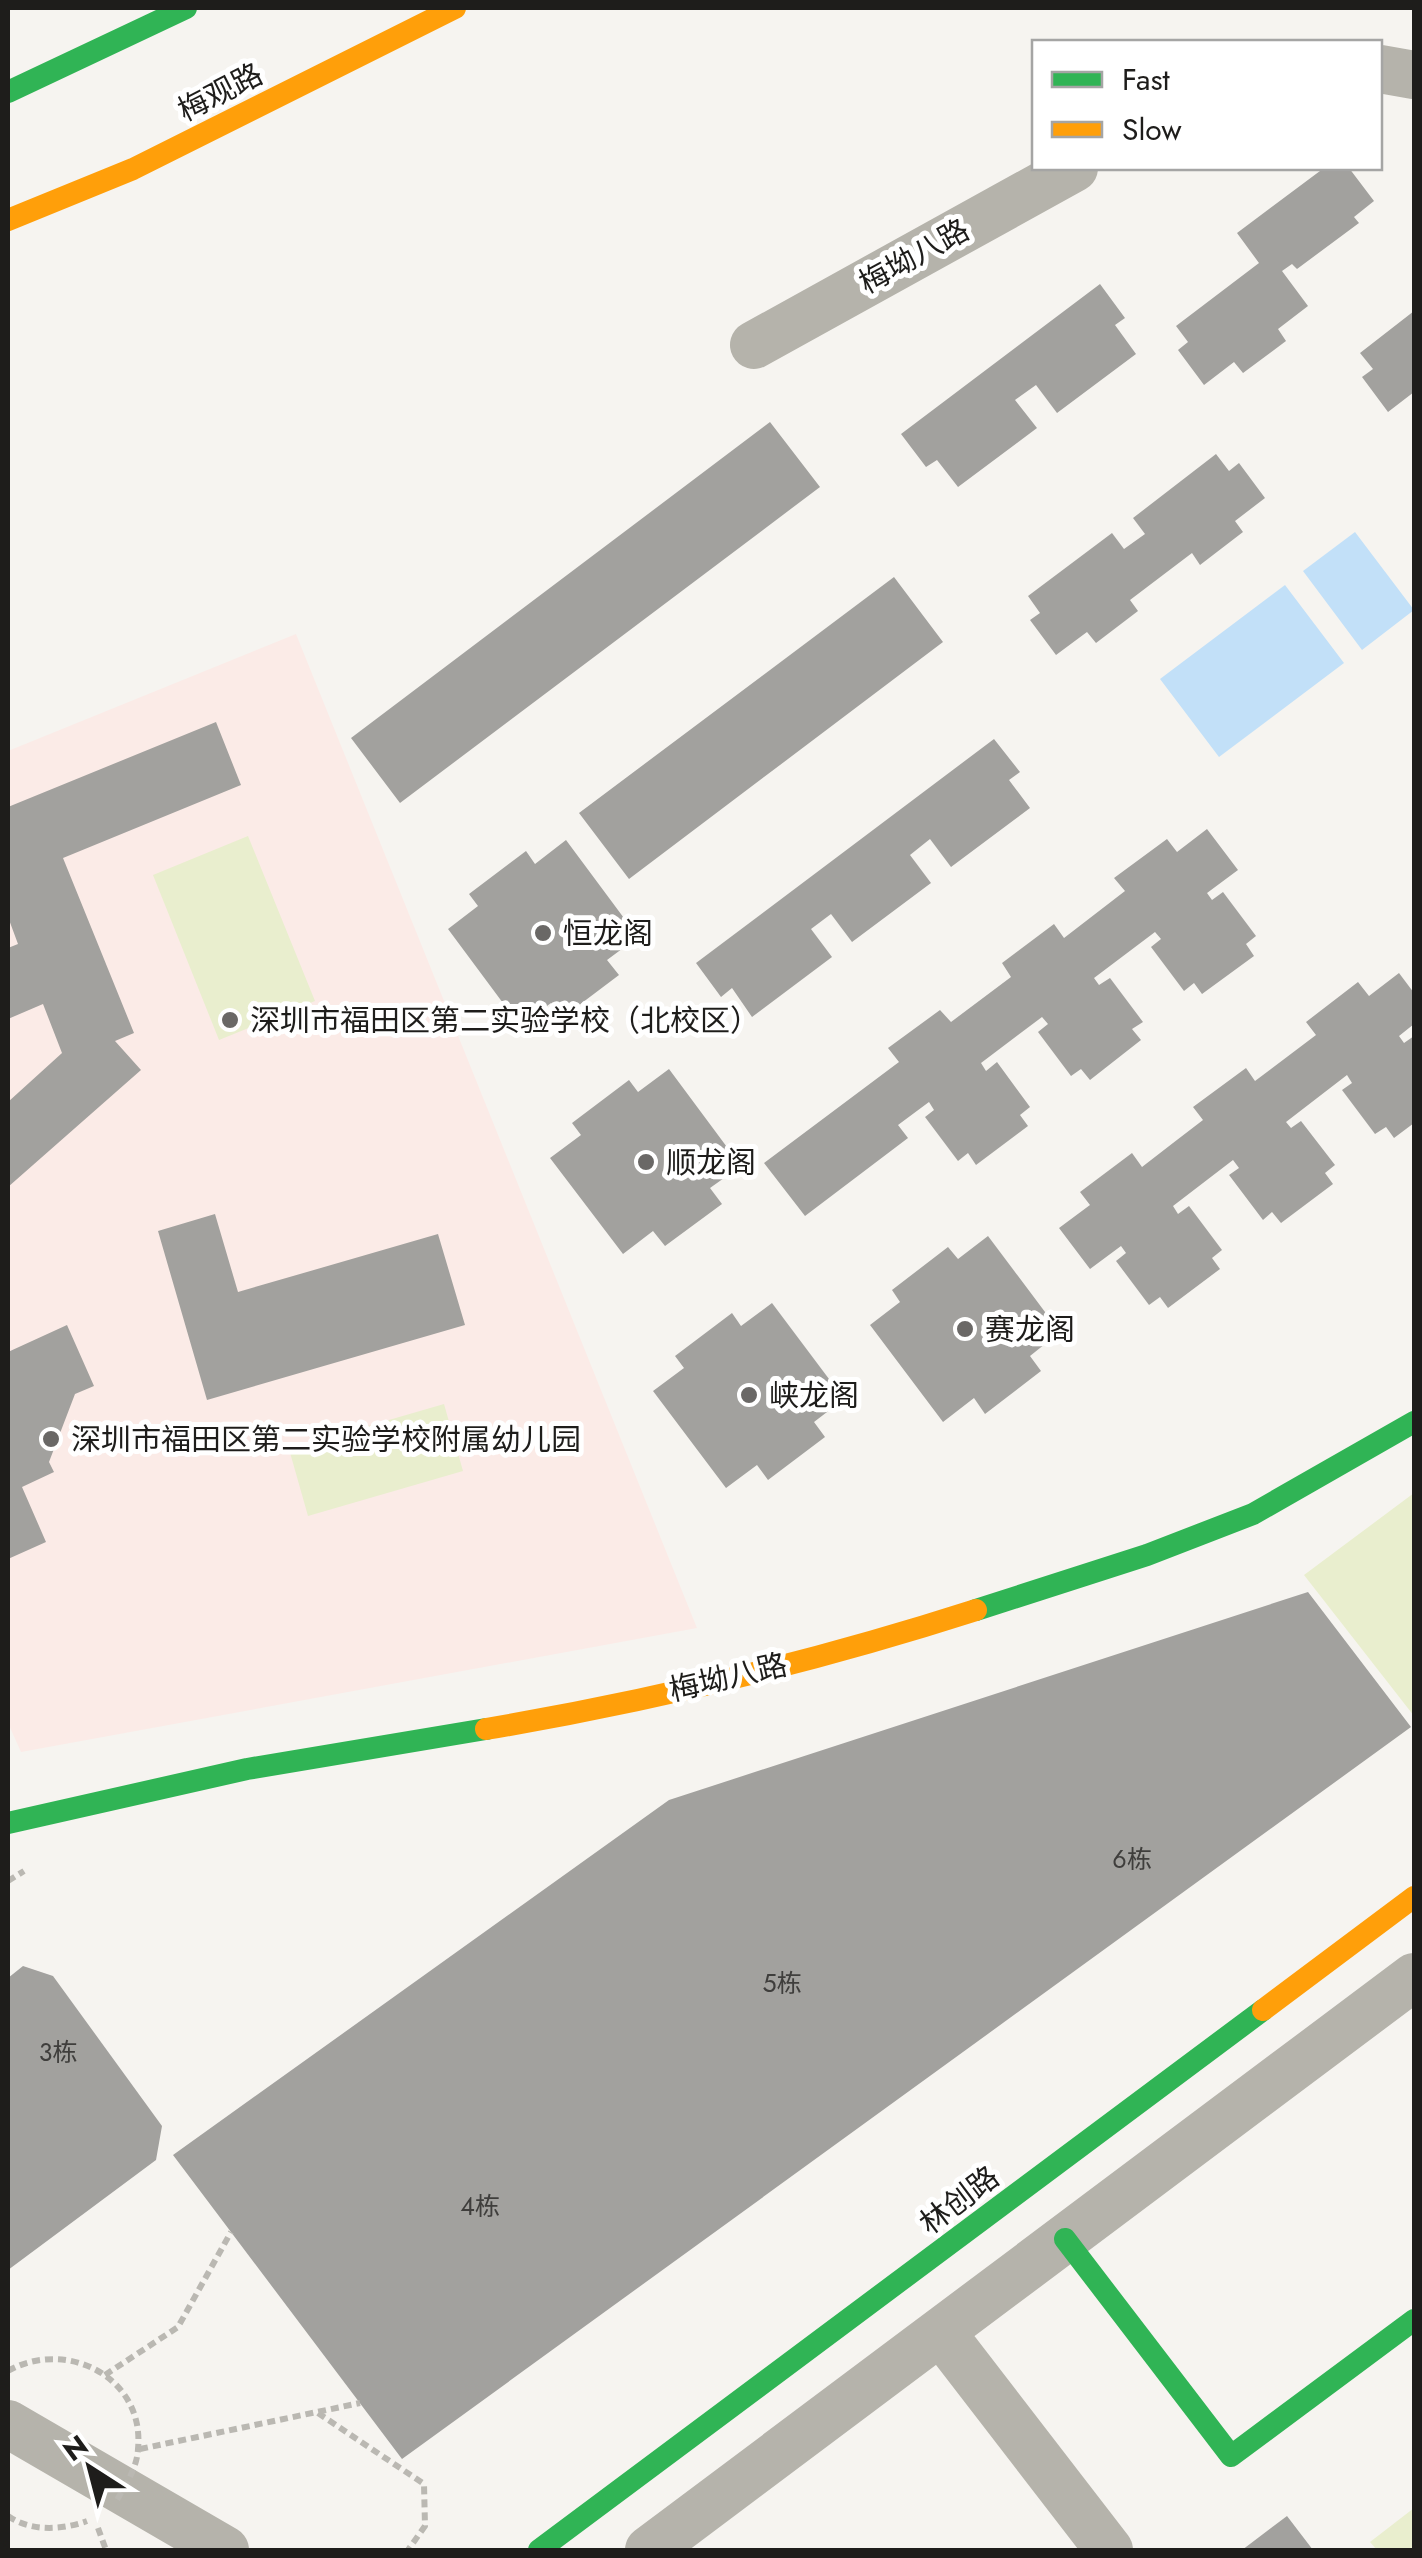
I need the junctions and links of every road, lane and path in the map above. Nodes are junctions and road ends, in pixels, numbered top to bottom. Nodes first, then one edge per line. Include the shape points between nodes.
1 (186, 8) edge
2 (458, 8) edge
3 (1382, 69) edge
4 (1414, 75) edge
5 (8, 92) edge
6 (1070, 170) edge
7 (8, 220) edge
8 (754, 345) dead end
9 (1414, 1422) edge
10 (8, 1823) edge
11 (1414, 1897) edge
12 (1414, 1977) edge
13 (231, 2232) dead end
14 (1066, 2239) junction
15 (1414, 2320) edge
16 (941, 2332) junction
17 (8, 2371) edge
18 (105, 2375) junction
19 (360, 2403) dead end
20 (316, 2412) junction
21 (8, 2424) edge
22 (138, 2449) junction
23 (106, 2509) dead end
24 (95, 2518) dead end
25 (10, 2520) edge
26 (224, 2550) edge
27 (408, 2550) edge
28 (539, 2550) edge
29 (649, 2550) edge
30 (1109, 2550) edge

1 - 5 main road
2 - 7 main road, 梅观路 via 134,170
3 - 4 street
6 - 8 street, 梅坳八路
9 - 10 main road, 梅坳八路 via 1253,1514 1147,1556 874,1643 579,1713 247,1770
11 - 28 main road, 林创路
12 - 14 street
13 - 18 path via 178,2327
14 - 15 main road via 1231,2456
14 - 16 street
16 - 29 street
16 - 30 street
17 - 18 path, bridge via 51,2357
18 - 22 path, bridge via 125,2395
19 - 20 path
20 - 22 path
20 - 27 path via 424,2484 425,2526
21 - 26 street
22 - 23 path, bridge via 132,2476
24 - 25 path via 68,2528

